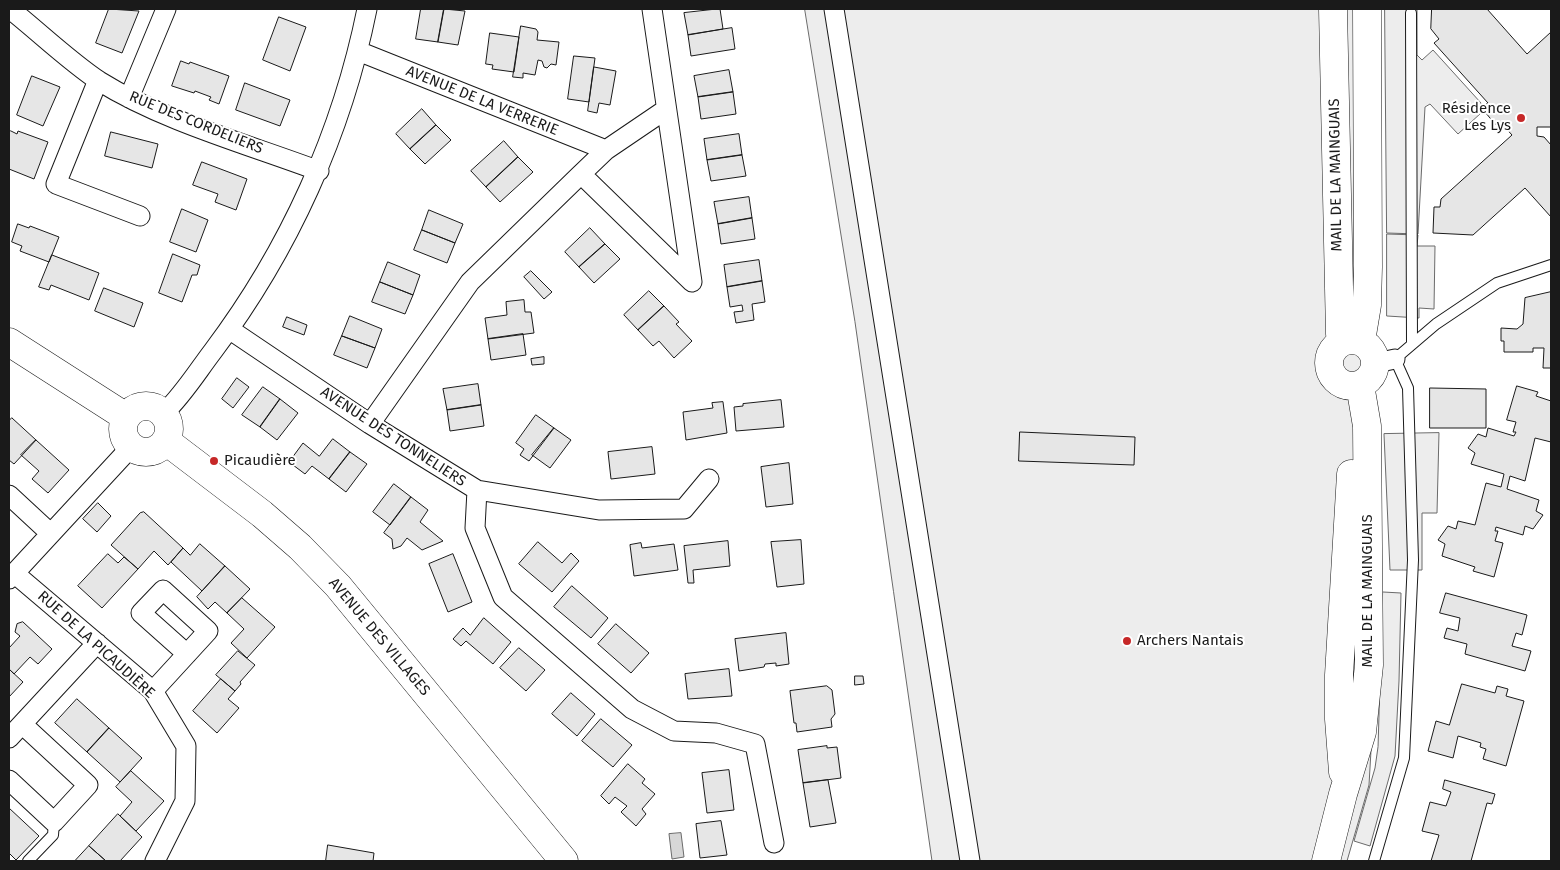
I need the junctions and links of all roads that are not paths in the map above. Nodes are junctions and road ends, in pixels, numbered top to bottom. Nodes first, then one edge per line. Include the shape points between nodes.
1 (10, 9) edge
2 (166, 9) edge
3 (367, 9) edge
4 (652, 9) edge
5 (834, 9) edge
6 (1333, 9) edge
7 (1366, 9) edge
8 (1411, 13) dead end
9 (358, 51) junction
10 (98, 80) junction
11 (129, 98) junction
12 (665, 110) junction
13 (606, 150) junction
14 (319, 171) junction
15 (581, 174) junction
16 (140, 216) dead end
17 (1551, 265) edge
18 (229, 330) junction
19 (1352, 341) junction
20 (9, 342) edge
21 (1412, 344) junction
22 (1370, 373) junction
23 (164, 414) junction
24 (126, 417) junction
25 (370, 424) junction
26 (166, 441) junction
27 (131, 447) junction
28 (709, 479) dead end
29 (476, 490) junction
30 (9, 495) edge
31 (50, 534) junction
32 (12, 576) edge
33 (97, 643) junction
34 (187, 654) dead end
35 (153, 692) junction
36 (22, 724) junction
37 (9, 738) edge
38 (9, 780) edge
39 (54, 822) junction
40 (774, 843) dead end
41 (28, 861) edge
42 (155, 861) edge
43 (564, 861) edge
44 (970, 861) edge
45 (1326, 861) edge
46 (1374, 861) edge

1 - 10 street, RUE DES CORDELIERS
2 - 11 street
3 - 9 street
4 - 12 street
5 - 44 street
6 - 19 street, MAIL DE LA MAINGUAIS via 1340,334
7 - 19 street, MAIL DE LA MAINGUAIS via 1368,267 1366,305
8 - 21 lane
9 - 13 street, AVENUE DE LA VERRERIE
9 - 14 street
10 - 11 street, RUE DES CORDELIERS
10 - 16 street via 56,184
11 - 14 street, RUE DES CORDELIERS
12 - 13 street
12 - 15 street via 692,282
13 - 15 street
14 - 18 street via 268,271
15 - 25 street via 470,282
17 - 21 lane via 1497,283
18 - 23 street
18 - 25 street, AVENUE DES TONNELIERS
19 - 22 street via 1372,350
19 - 22 street via 1331,352 1329,367 1337,381
20 - 24 street
21 - 22 lane
22 - 45 street, MAIL DE LA MAINGUAIS via 1367,426 1369,665 1362,732
22 - 46 lane via 1408,388 1414,560 1404,758
23 - 24 street via 157,408 142,406
23 - 26 street via 170,427
24 - 27 street via 124,436
25 - 29 street, AVENUE DES TONNELIERS
26 - 27 street via 162,447 148,452
26 - 43 street, AVENUE DES VILLAGES via 262,514 338,586
27 - 31 street, RUE DE LA PICAUDIÈRE
28 - 29 street via 684,509 599,510
29 - 40 street, AVENUE DES TONNELIERS via 475,528 503,597 632,709 674,731 716,733 755,744
30 - 31 street
31 - 32 street, RUE DE LA PICAUDIÈRE
32 - 33 street, RUE DE LA PICAUDIÈRE
33 - 35 street, RUE DE LA PICAUDIÈRE
33 - 36 street
34 - 35 street
35 - 42 street, RUE DE LA PICAUDIÈRE via 186,746 185,801
36 - 37 street
36 - 39 street via 88,785
38 - 39 street
39 - 41 lane via 52,835

